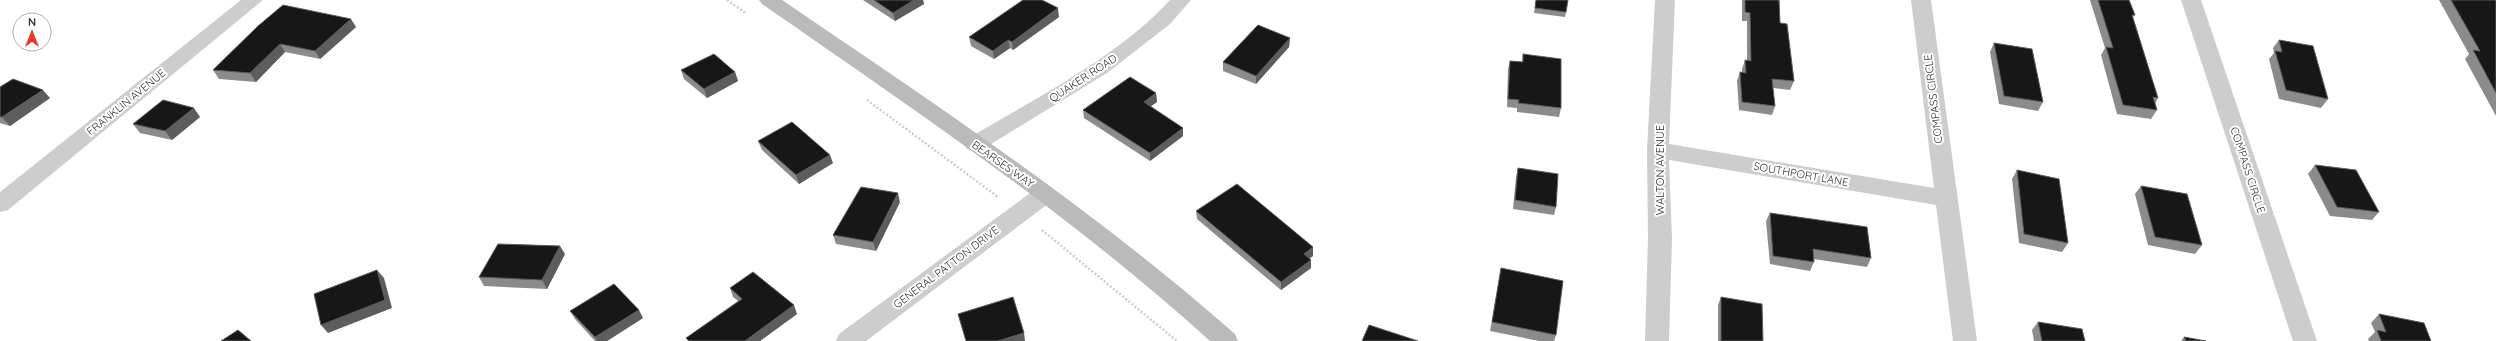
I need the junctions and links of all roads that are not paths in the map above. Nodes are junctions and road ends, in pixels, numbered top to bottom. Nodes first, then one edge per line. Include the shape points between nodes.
1 (253, 0) edge
2 (769, 0) edge
3 (1181, 0) edge
4 (1665, 0) edge
5 (1921, 0) edge
6 (2191, 0) edge
7 (975, 144) junction
8 (1658, 150) junction
9 (1045, 194) junction
10 (1945, 198) junction
11 (0, 204) edge
12 (848, 341) edge
13 (1226, 341) edge
14 (1657, 341) edge
15 (1965, 341) edge
16 (2305, 341) edge

1 - 11 street, FRANKLIN AVENUE
2 - 7 main road, BEARSES WAY
3 - 7 street, QUAKER ROAD via 1163,20 1100,68
4 - 8 street, WALTON AVENUE
5 - 10 street, COMPASS CIRCLE
6 - 16 street, COMPASS CIRCLE
7 - 9 main road, BEARSES WAY
8 - 10 street, SOUTHPORT LANE
8 - 14 street, WALTON AVENUE via 1660,239
9 - 12 street, GENERAL PATTON DRIVE
9 - 13 main road, BEARSES WAY via 1115,245 1191,308
10 - 15 street, COMPASS CIRCLE

